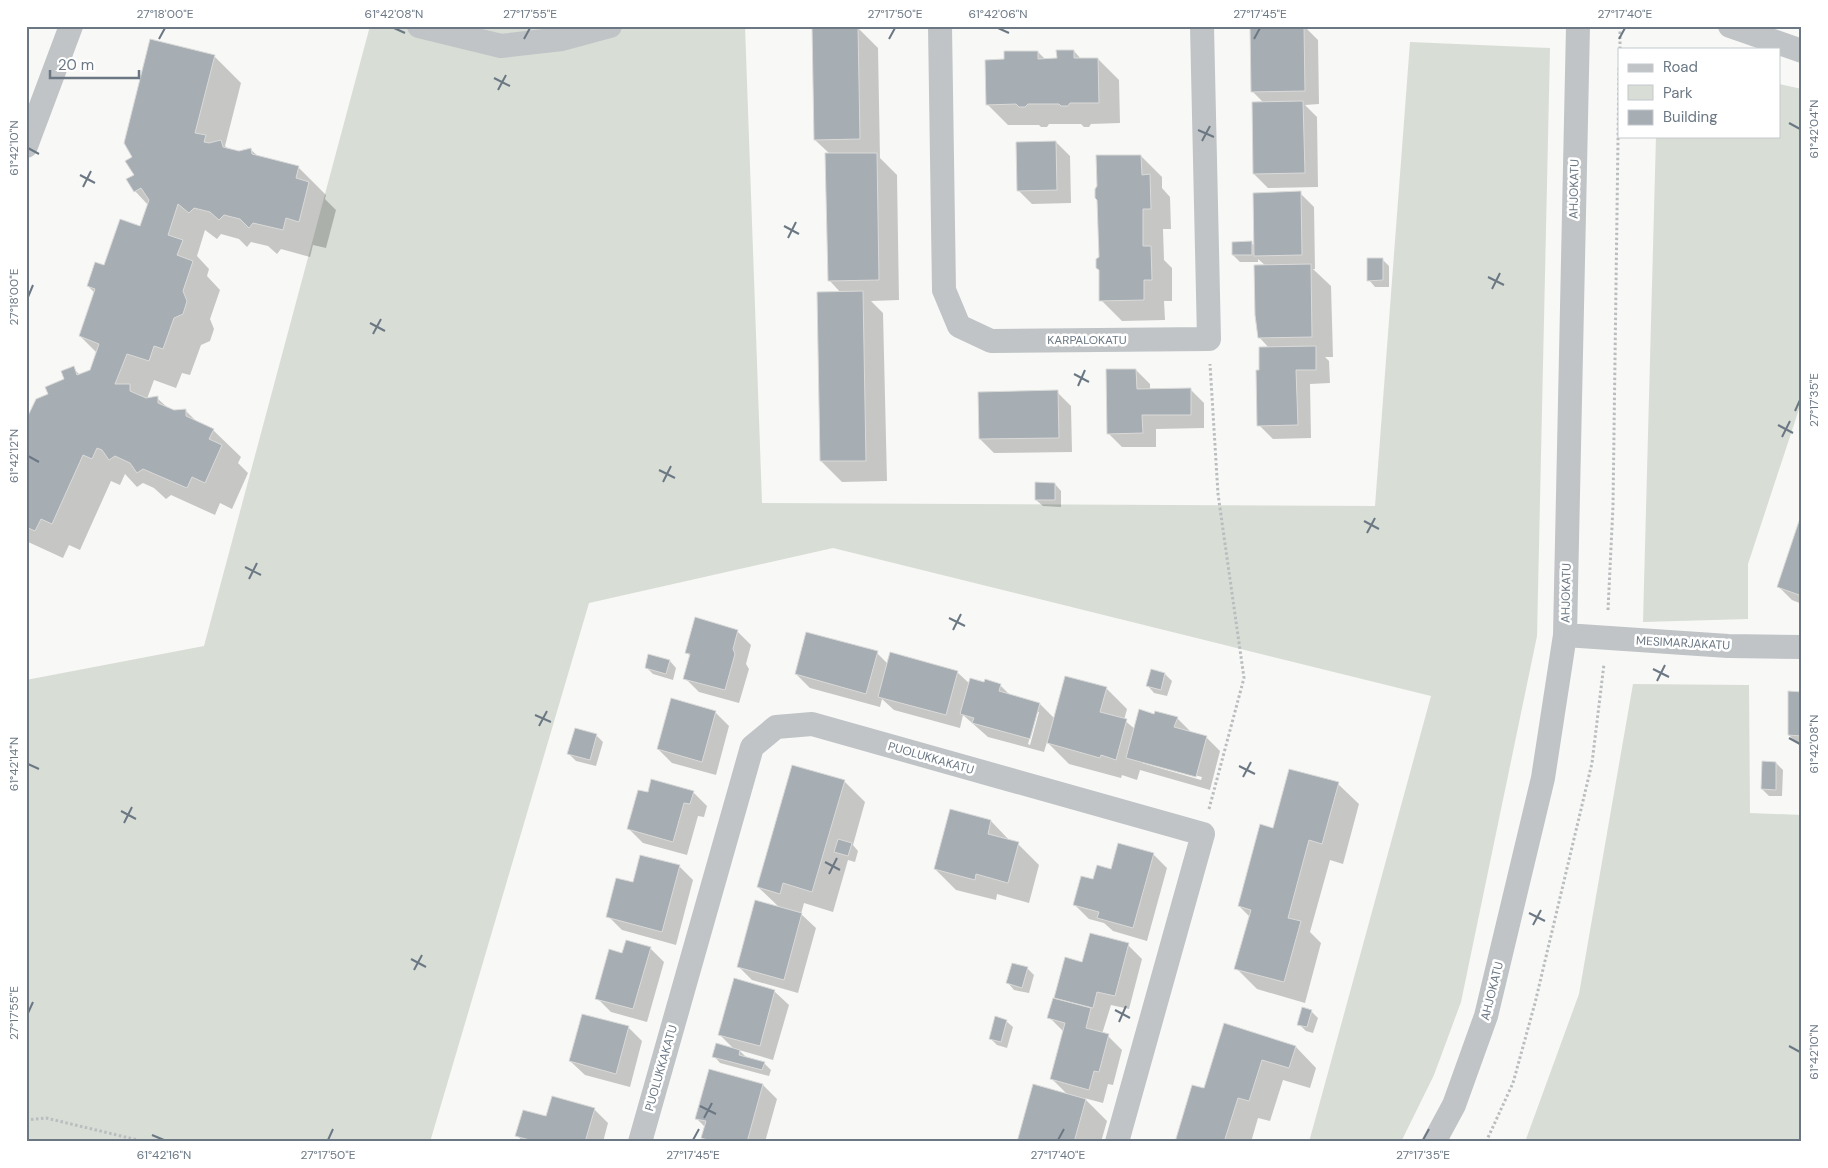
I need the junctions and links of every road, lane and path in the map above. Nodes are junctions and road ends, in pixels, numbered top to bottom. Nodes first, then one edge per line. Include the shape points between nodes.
1 (71, 26) edge
2 (419, 26) edge
3 (610, 26) edge
4 (940, 26) edge
5 (1202, 26) edge
6 (1578, 26) edge
7 (1620, 26) edge
8 (1730, 26) edge
9 (1620, 48) edge
10 (1802, 51) edge
11 (26, 146) edge
12 (1209, 339) junction
13 (1565, 635) junction
14 (1802, 646) edge
15 (1203, 834) junction
16 (26, 1120) edge
17 (146, 1142) edge
18 (640, 1142) edge
19 (1117, 1142) edge
20 (1434, 1142) edge

1 - 11 street
2 - 3 street via 501,46 562,39
4 - 12 street, KARPALOKATU via 944,290 959,326 991,341
5 - 12 street
6 - 13 street, AHJOKATU
7 - 9 path
8 - 10 street
12 - 15 path via 1218,494 1244,678
13 - 14 street, MESIMARJAKATU via 1728,646
13 - 20 street, AHJOKATU via 1543,778 1486,1016 1454,1105
15 - 18 street, PUOLUKKAKATU via 812,724 776,728 752,747
15 - 19 street
16 - 17 path via 46,1118

